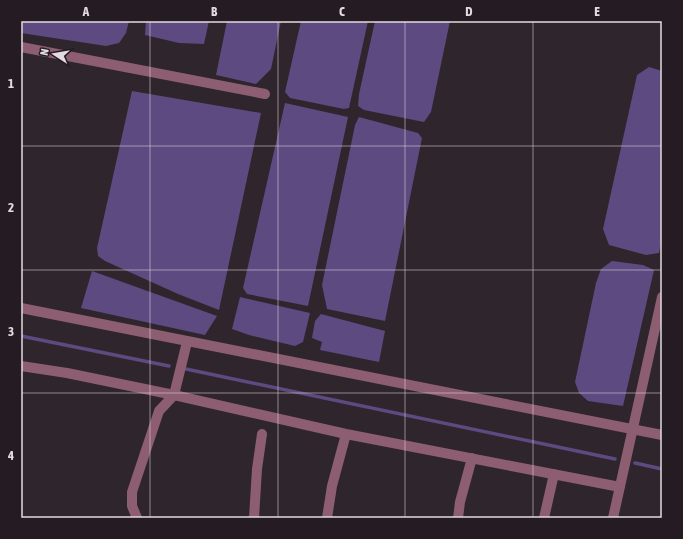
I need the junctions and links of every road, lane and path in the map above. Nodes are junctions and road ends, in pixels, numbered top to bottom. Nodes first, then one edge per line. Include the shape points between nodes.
1 (21, 47) edge
2 (266, 94) dead end
3 (662, 297) edge
4 (21, 308) edge
5 (187, 342) junction
6 (21, 366) edge
7 (174, 395) junction
8 (632, 430) junction
9 (262, 434) dead end
10 (346, 434) junction
11 (662, 435) edge
12 (472, 458) junction
13 (554, 474) junction
14 (620, 487) junction
15 (137, 518) edge
16 (254, 518) edge
17 (327, 518) edge
18 (458, 518) edge
19 (544, 518) edge
20 (613, 518) edge

1 - 2 street
3 - 8 street
4 - 5 street
5 - 7 street
5 - 8 street
6 - 7 street
7 - 10 street
7 - 15 street via 159,411 132,492 132,506
8 - 11 street
8 - 14 street
9 - 16 street
10 - 12 street
10 - 17 street via 332,486
12 - 13 street
12 - 18 street
13 - 14 street
13 - 19 street
14 - 20 street

